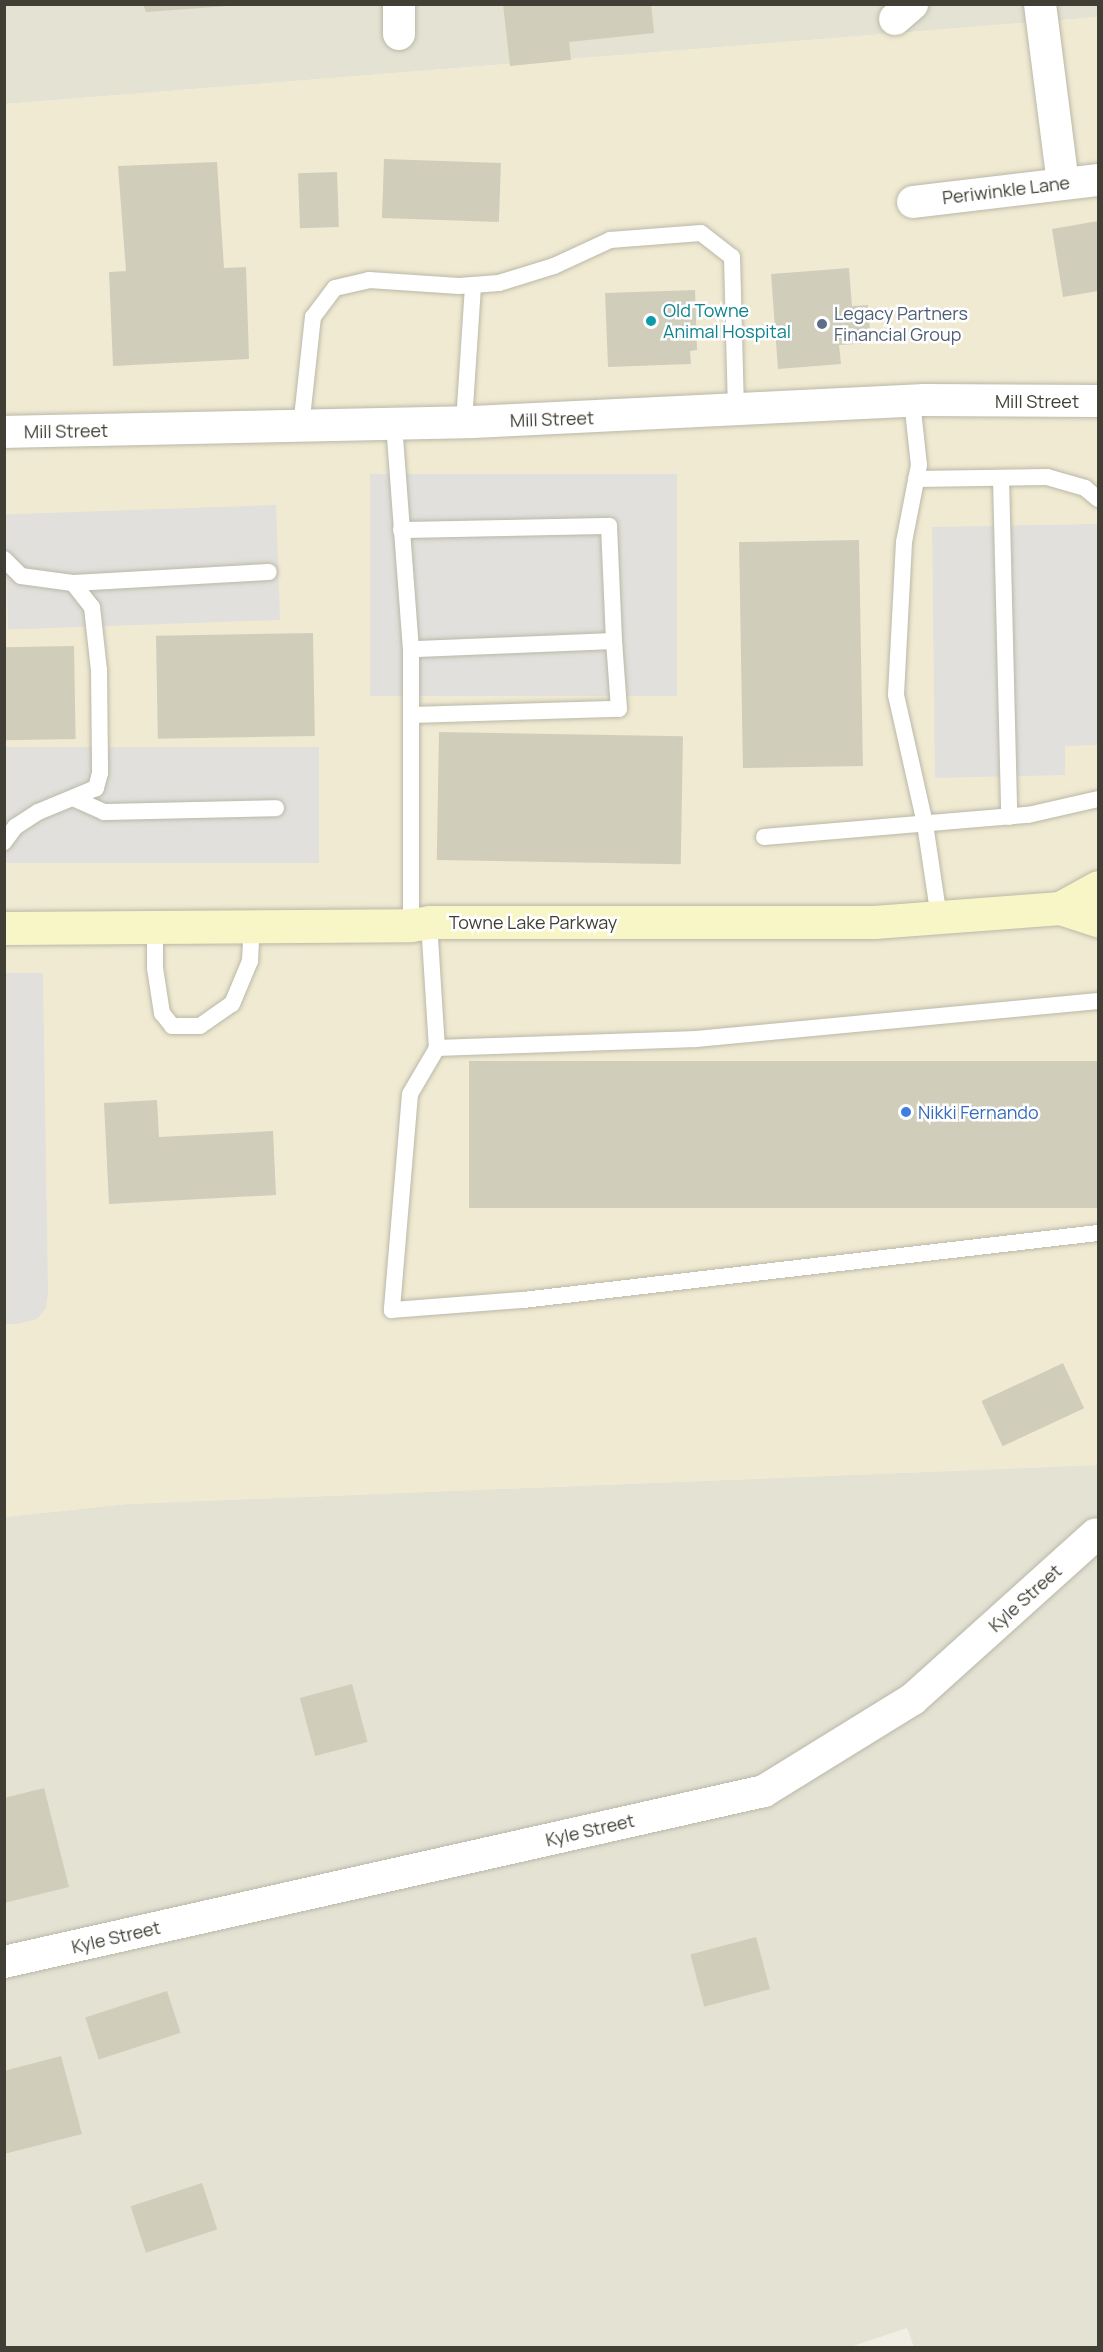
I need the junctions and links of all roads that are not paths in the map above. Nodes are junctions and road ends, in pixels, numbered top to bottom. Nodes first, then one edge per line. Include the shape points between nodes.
1 (1040, 4) edge
2 (1098, 180) edge
3 (1063, 183) junction
4 (913, 202) dead end
5 (473, 285) junction
6 (912, 400) junction
7 (1098, 401) edge
8 (736, 411) junction
9 (464, 422) junction
10 (394, 424) junction
11 (301, 427) junction
12 (4, 432) edge
13 (1001, 478) junction
14 (916, 479) junction
15 (1098, 499) edge
16 (401, 530) junction
17 (4, 559) edge
18 (269, 572) dead end
19 (74, 583) junction
20 (614, 641) junction
21 (411, 649) junction
22 (411, 715) junction
23 (75, 799) junction
24 (1098, 799) edge
25 (276, 808) dead end
26 (1010, 817) junction
27 (925, 824) junction
28 (765, 837) dead end
29 (4, 843) edge
30 (1098, 888) edge
31 (1060, 908) junction
32 (939, 918) junction
33 (1098, 920) edge
34 (420, 923) junction
35 (155, 926) junction
36 (252, 926) junction
37 (4, 928) edge
38 (1098, 1001) edge
39 (437, 1048) junction
40 (1098, 1233) edge
41 (1096, 1534) dead end
42 (4, 1962) edge

1 - 3 street
2 - 3 street, Periwinkle Lane
3 - 4 street, Periwinkle Lane
5 - 8 lane via 499,283 554,266 610,240 701,233 732,257
5 - 9 lane
5 - 11 lane via 369,280 335,288 313,317
6 - 7 street, Mill Street
6 - 8 street, Mill Street
6 - 14 lane
8 - 9 street, Mill Street
9 - 10 street, Mill Street
10 - 11 street, Mill Street
10 - 16 lane
11 - 12 street, Mill Street
13 - 14 lane
13 - 15 lane via 1047,477 1085,489
13 - 26 lane
14 - 27 lane via 904,542 896,695
16 - 20 lane via 609,526
16 - 21 lane
17 - 19 lane via 21,576
18 - 19 lane
19 - 23 lane via 86,594 96,625 100,773 96,788
20 - 21 lane
20 - 22 lane via 619,710
21 - 22 lane
22 - 34 lane
23 - 25 lane via 104,812
23 - 29 lane via 38,812 15,827
24 - 26 lane
26 - 27 lane
27 - 28 lane
27 - 32 lane
30 - 31 main road, Towne Lake Parkway
31 - 32 main road, Towne Lake Parkway
31 - 33 main road, Towne Lake Parkway
32 - 34 main road, Towne Lake Parkway via 874,922
34 - 36 main road, Towne Lake Parkway
34 - 39 lane
35 - 36 main road, Towne Lake Parkway
35 - 36 lane via 155,968 162,1013 172,1026 200,1026 232,1004 250,961
35 - 37 main road, Towne Lake Parkway
38 - 39 lane via 696,1039
39 - 40 lane via 410,1094 392,1310 523,1300
41 - 42 street, Kyle Street via 913,1699 764,1791

